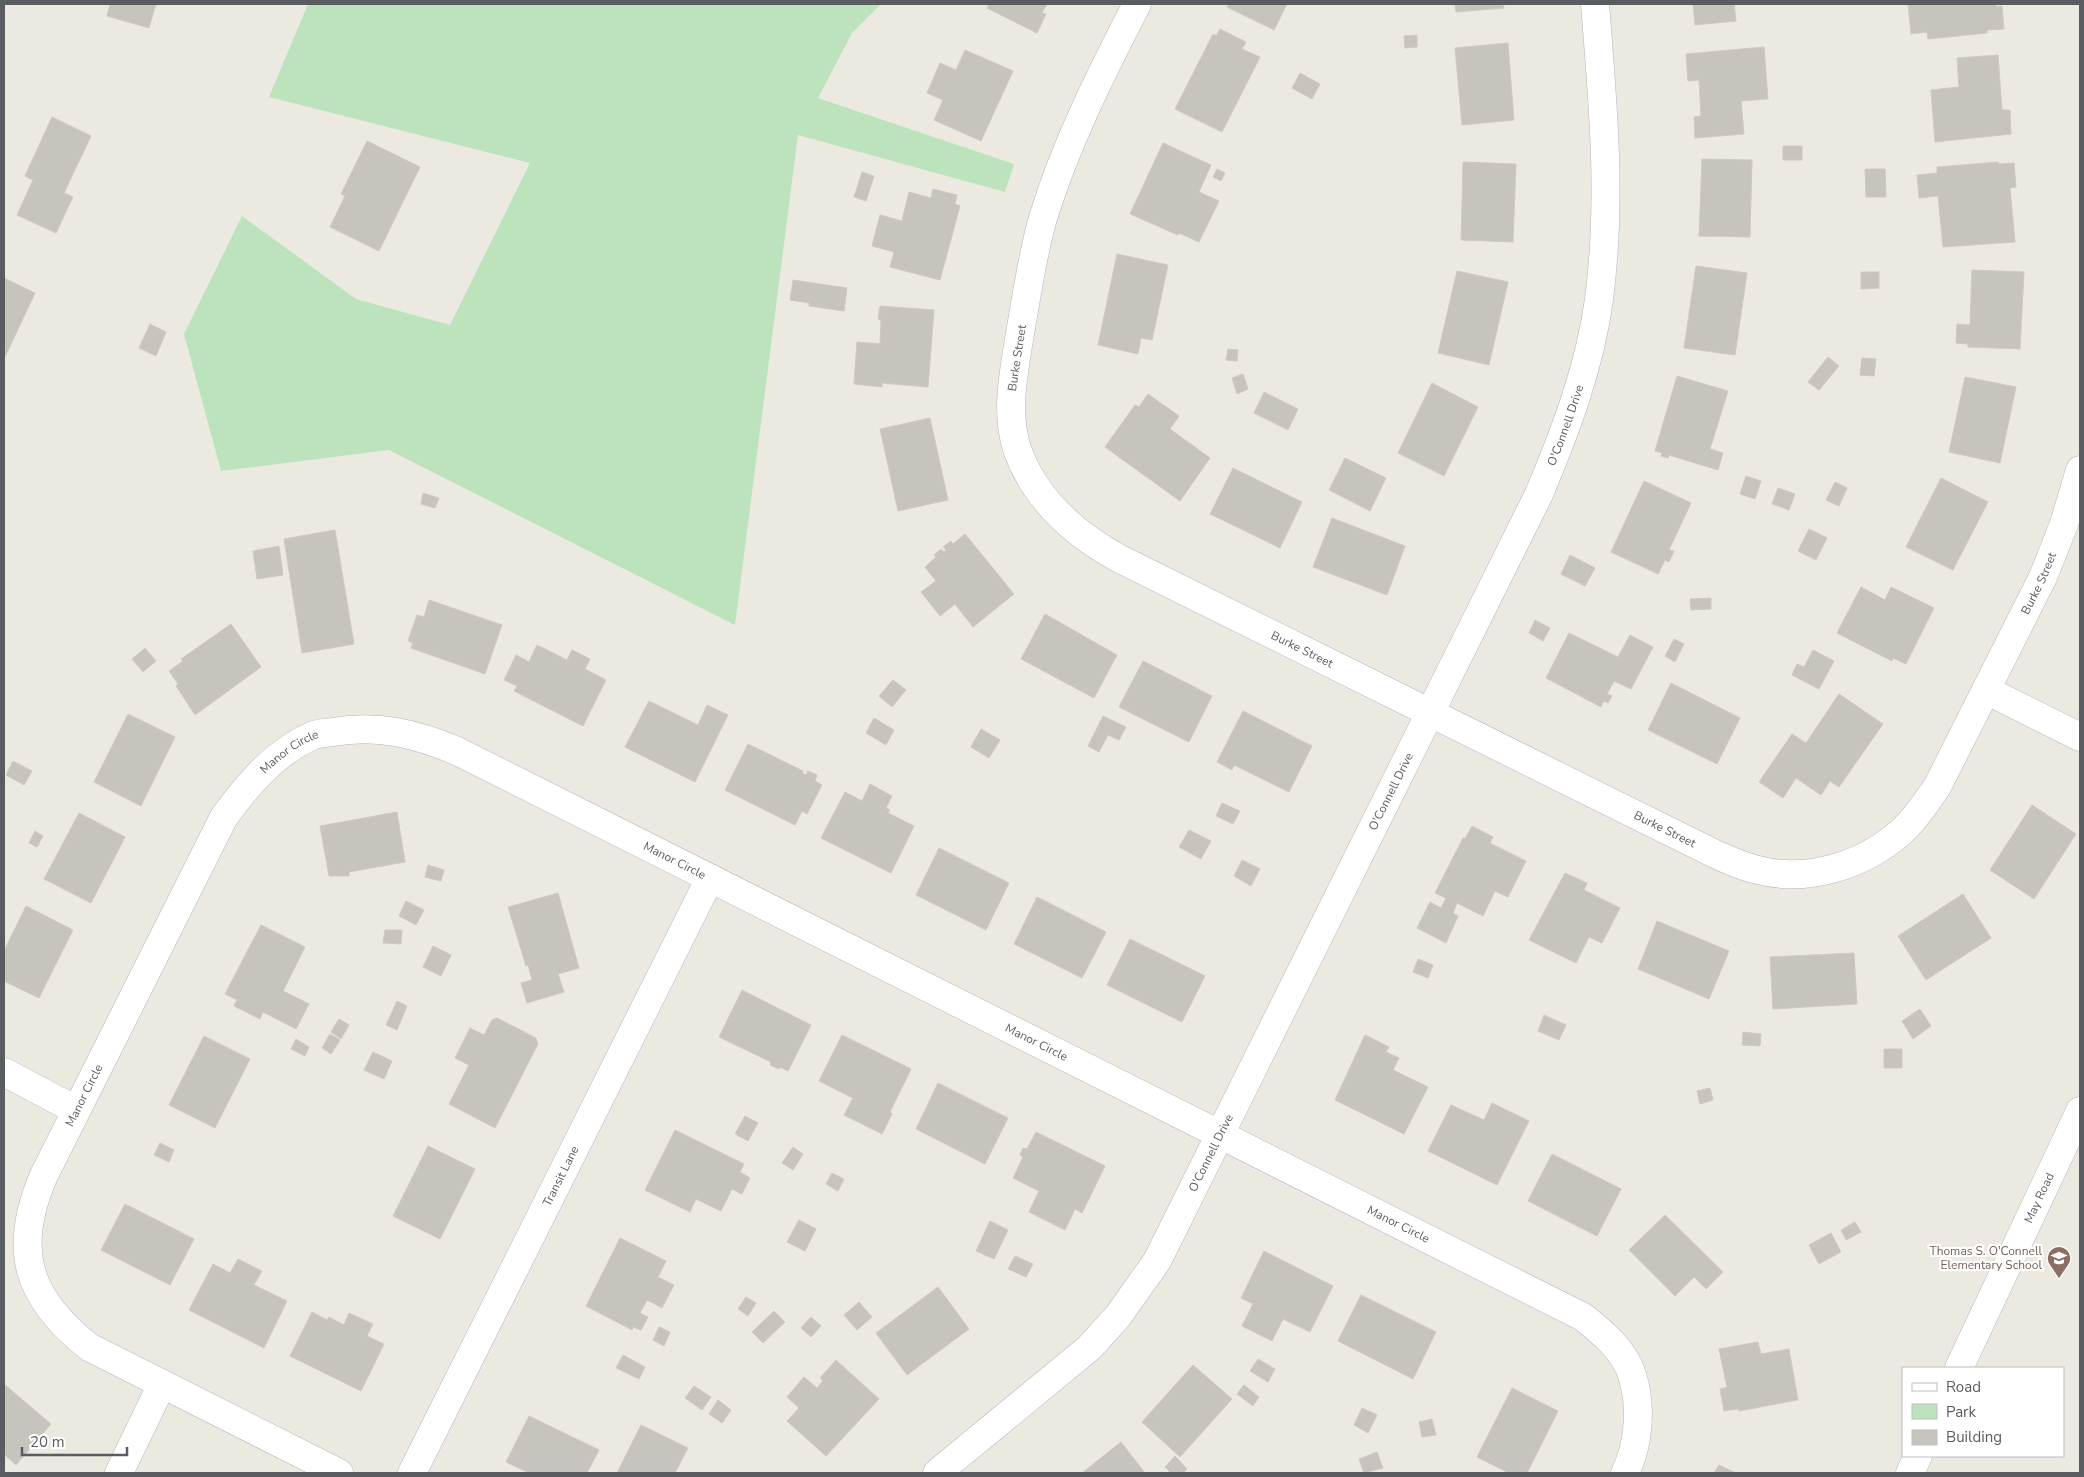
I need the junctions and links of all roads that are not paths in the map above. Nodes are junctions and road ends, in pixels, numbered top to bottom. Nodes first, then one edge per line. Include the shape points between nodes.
1 (1137, 4) edge
2 (1595, 4) edge
3 (2080, 470) edge
4 (1986, 690) junction
5 (1430, 713) junction
6 (2080, 737) edge
7 (710, 878) junction
8 (4, 1072) edge
9 (76, 1110) junction
10 (2080, 1111) edge
11 (1220, 1134) junction
12 (1960, 1367) edge
13 (162, 1384) junction
14 (1918, 1457) edge
15 (119, 1473) edge
16 (339, 1473) edge
17 (412, 1473) edge
18 (937, 1473) edge
19 (1625, 1473) edge
20 (1910, 1473) edge

1 - 5 street, Burke Street via 1071,139 1032,259 1010,396 1012,422 1024,465 1032,482 1059,516 1098,547
2 - 5 street, O'Connell Drive via 1606,160 1606,211 1598,301 1587,357 1571,411 1539,494
3 - 4 street, Burke Street via 2064,524 2043,577
4 - 5 street, Burke Street via 1937,787 1902,831 1879,849 1854,862 1808,874 1767,872 1736,864
4 - 6 street
5 - 11 street, O'Connell Drive
7 - 9 street, Manor Circle via 432,740 380,729 348,729 316,735 276,759 259,774 224,817
7 - 11 street, Manor Circle
7 - 17 street, Transit Lane
8 - 9 street
9 - 13 street, Manor Circle via 44,1175 30,1214 27,1235 32,1280 43,1300 72,1334 88,1347
10 - 12 street, May Road
11 - 18 street, O'Connell Drive via 1157,1261 1118,1316 1089,1348
11 - 19 street, Manor Circle via 1566,1307 1598,1329 1611,1342 1632,1374 1638,1419
13 - 15 street
13 - 16 street, Manor Circle
14 - 20 street

